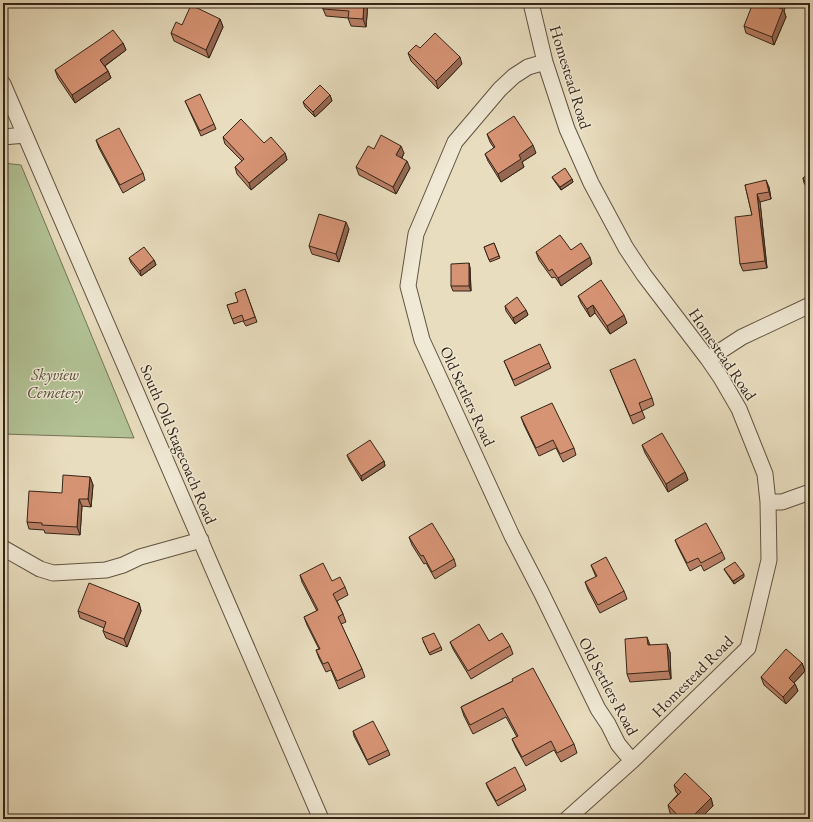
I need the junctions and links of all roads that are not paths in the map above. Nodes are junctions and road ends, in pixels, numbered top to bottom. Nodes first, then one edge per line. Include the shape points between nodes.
1 (531, 3) edge
2 (546, 62) junction
3 (3, 84) edge
4 (25, 134) junction
5 (3, 137) edge
6 (810, 305) edge
7 (708, 359) junction
8 (810, 492) edge
9 (768, 502) junction
10 (201, 540) junction
11 (3, 548) edge
12 (632, 761) junction
13 (320, 819) edge
14 (567, 819) edge

1 - 2 street, Homestead Road
2 - 7 street, Homestead Road via 567,129 591,182 626,248
2 - 12 street, Old Settlers Road via 528,67 514,76 456,142 416,234 408,286 422,340 512,536 598,709 618,744
3 - 4 street, South Old Stagecoach Road
4 - 5 street
4 - 10 street, South Old Stagecoach Road
6 - 7 street via 742,338
7 - 9 street, Homestead Road via 739,409 765,474
8 - 9 street via 782,502
9 - 12 street, Homestead Road via 769,560 748,648
10 - 11 street via 140,557 106,570 53,573 40,569
10 - 13 street, South Old Stagecoach Road
12 - 14 street, Homestead Road

